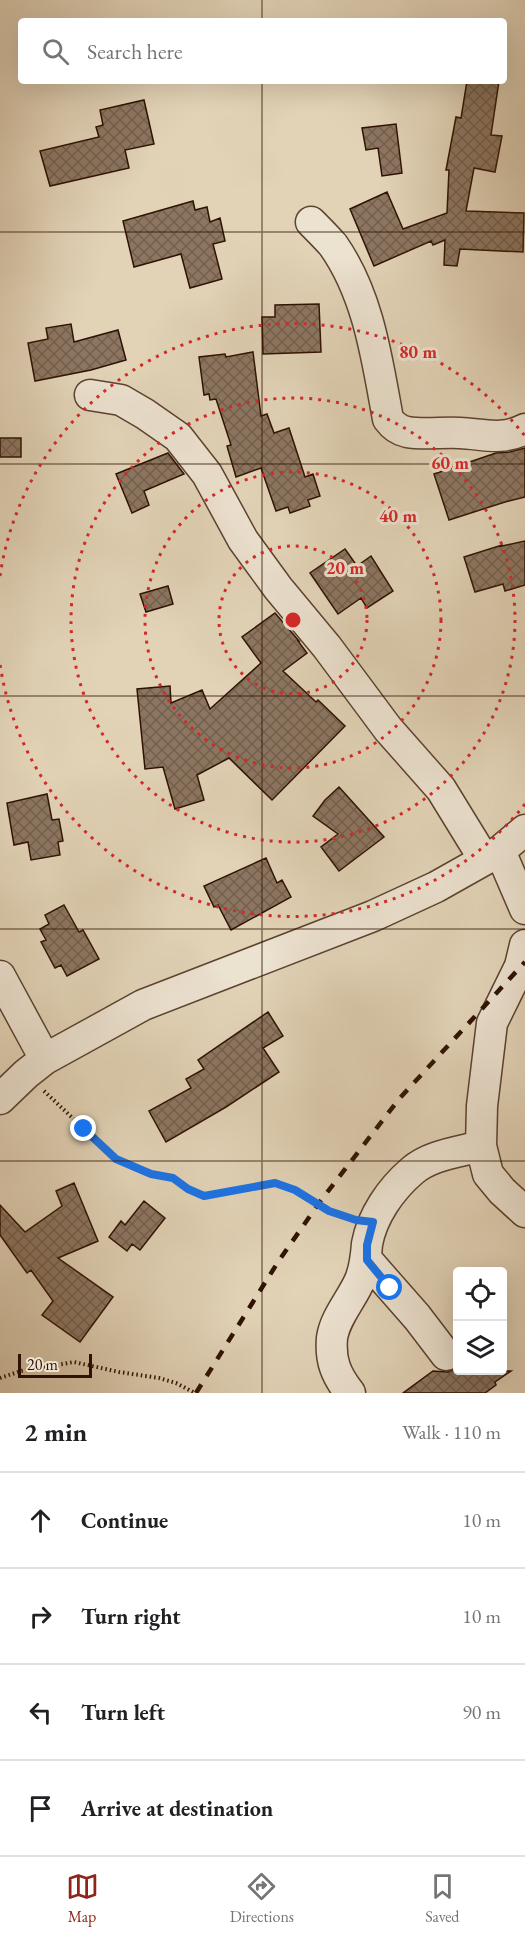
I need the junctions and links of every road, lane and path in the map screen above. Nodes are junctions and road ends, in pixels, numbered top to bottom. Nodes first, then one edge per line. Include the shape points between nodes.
1 (311, 222) dead end
2 (90, 395) dead end
3 (525, 429) edge
4 (525, 830) edge
5 (492, 855) junction
6 (525, 909) edge
7 (525, 945) edge
8 (0, 976) edge
9 (35, 1067) junction
10 (0, 1099) edge
11 (481, 1146) junction
12 (525, 1212) edge
13 (373, 1222) junction
14 (367, 1260) junction
15 (446, 1355) dead end
16 (0, 1378) edge
17 (195, 1393) edge
18 (350, 1393) edge

1 - 3 street via 332,245 353,281 369,322 388,419 394,427 405,432 495,438
2 - 5 street via 121,400 178,437 207,474 243,540 278,588
4 - 5 street
5 - 6 street
5 - 9 street via 373,916 142,1005
7 - 11 street via 520,966 492,1023
8 - 9 street
9 - 10 street
9 - 13 path via 116,1159 151,1174 173,1178 204,1196 275,1183 329,1211
11 - 12 street via 488,1174
11 - 13 street via 415,1168 388,1197
13 - 14 street
14 - 15 street
14 - 18 street via 332,1337 337,1376
16 - 17 path via 74,1362 159,1378

